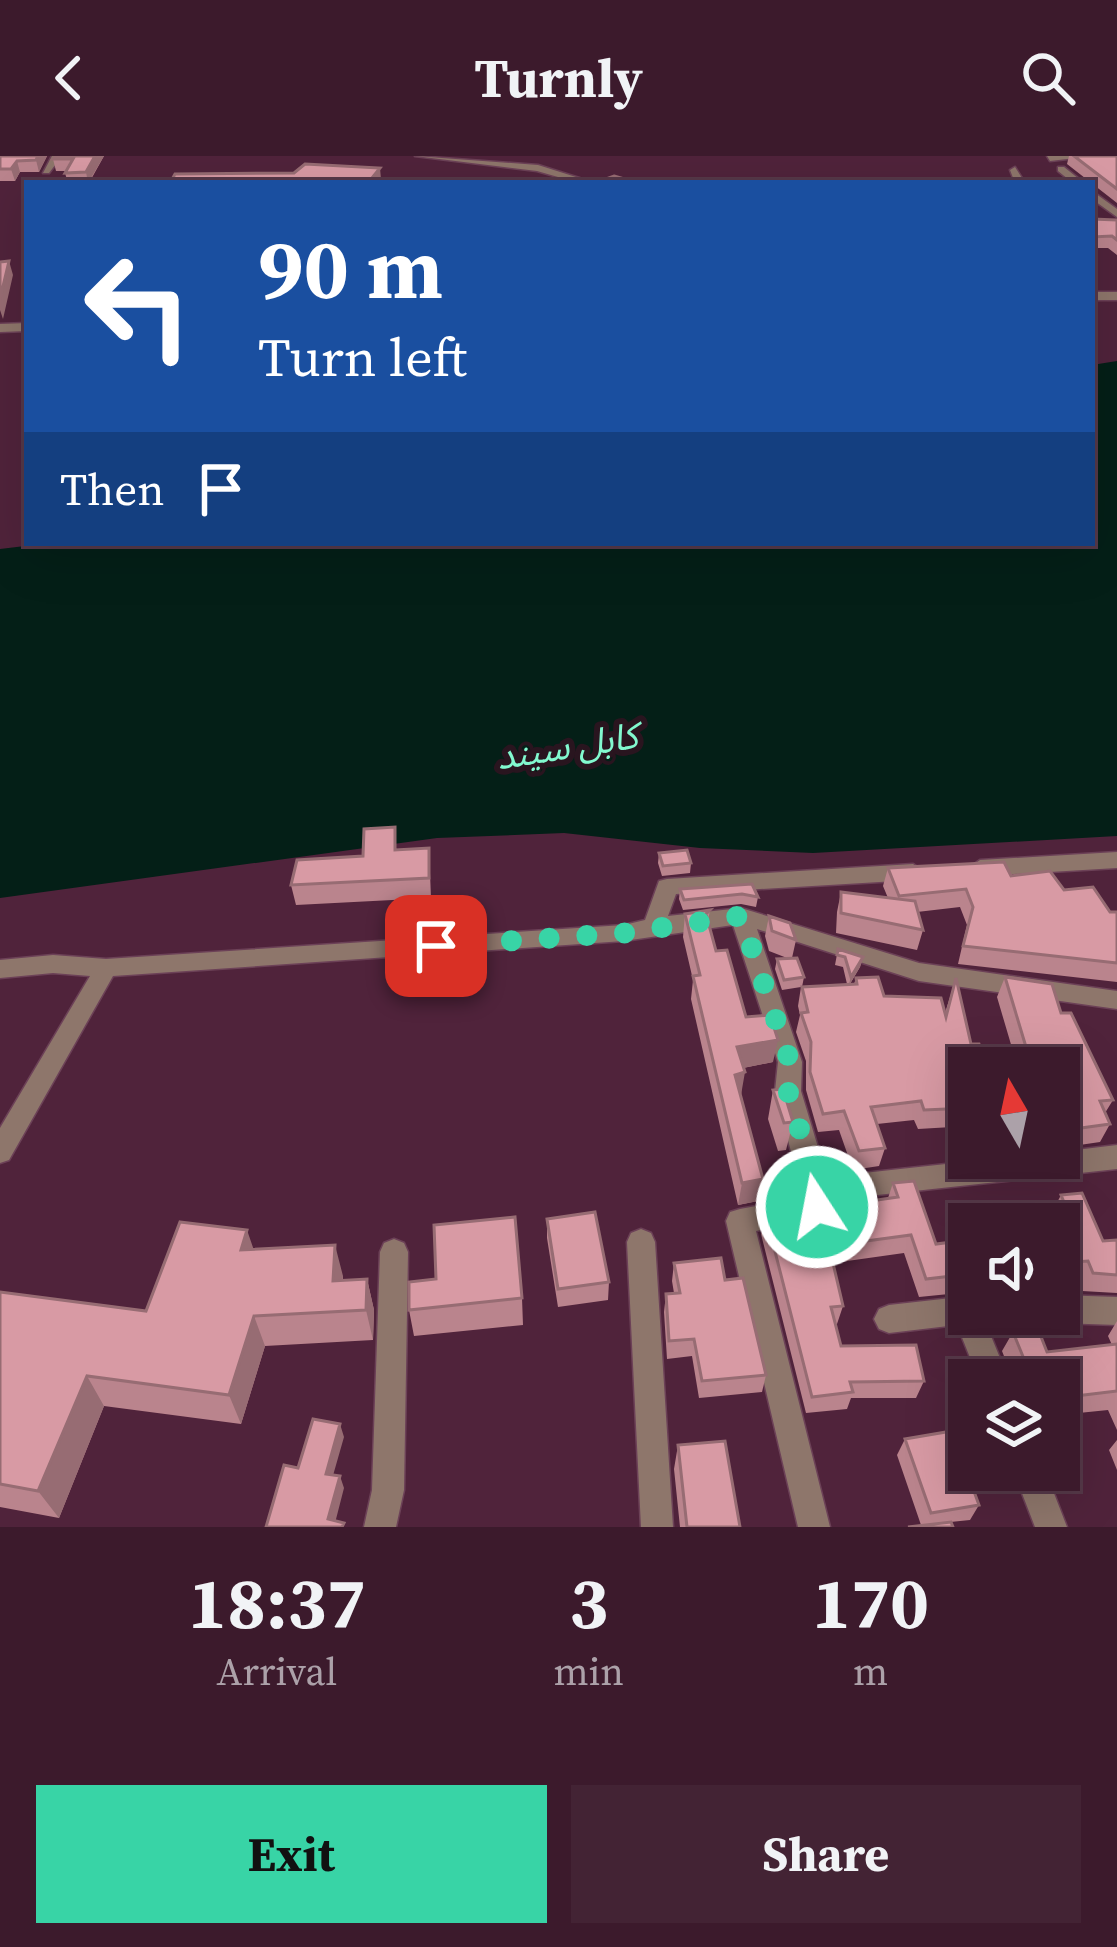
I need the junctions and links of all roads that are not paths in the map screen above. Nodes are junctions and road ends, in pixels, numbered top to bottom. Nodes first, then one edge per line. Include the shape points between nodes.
1 (57, 156) edge
2 (420, 156) edge
3 (1088, 156) edge
4 (1050, 158) edge
5 (1061, 169) dead end
6 (1016, 170) dead end
7 (46, 171) dead end
8 (580, 180) edge
9 (1019, 180) edge
10 (1075, 180) edge
11 (1117, 860) edge
12 (741, 916) junction
13 (654, 926) junction
14 (106, 968) junction
15 (0, 969) edge
16 (1117, 1000) edge
17 (0, 1152) edge
18 (1117, 1157) edge
19 (818, 1190) junction
20 (641, 1242) dead end
21 (394, 1252) dead end
22 (1080, 1310) edge
23 (1117, 1311) edge
24 (948, 1312) edge
25 (889, 1319) dead end
26 (1037, 1491) edge
27 (380, 1527) edge
28 (657, 1527) edge
29 (814, 1527) edge
30 (1052, 1527) edge

1 - 7 street
2 - 8 street
3 - 4 street
5 - 10 street
6 - 9 street
11 - 13 street via 667,887
12 - 13 street
12 - 16 street via 920,972
12 - 19 street via 790,1062 788,1091
13 - 14 street
14 - 15 street
14 - 17 street
18 - 19 street
19 - 29 street via 817,1207 740,1221
20 - 28 street
21 - 27 street via 388,1490
22 - 23 street
24 - 25 street
26 - 30 street

